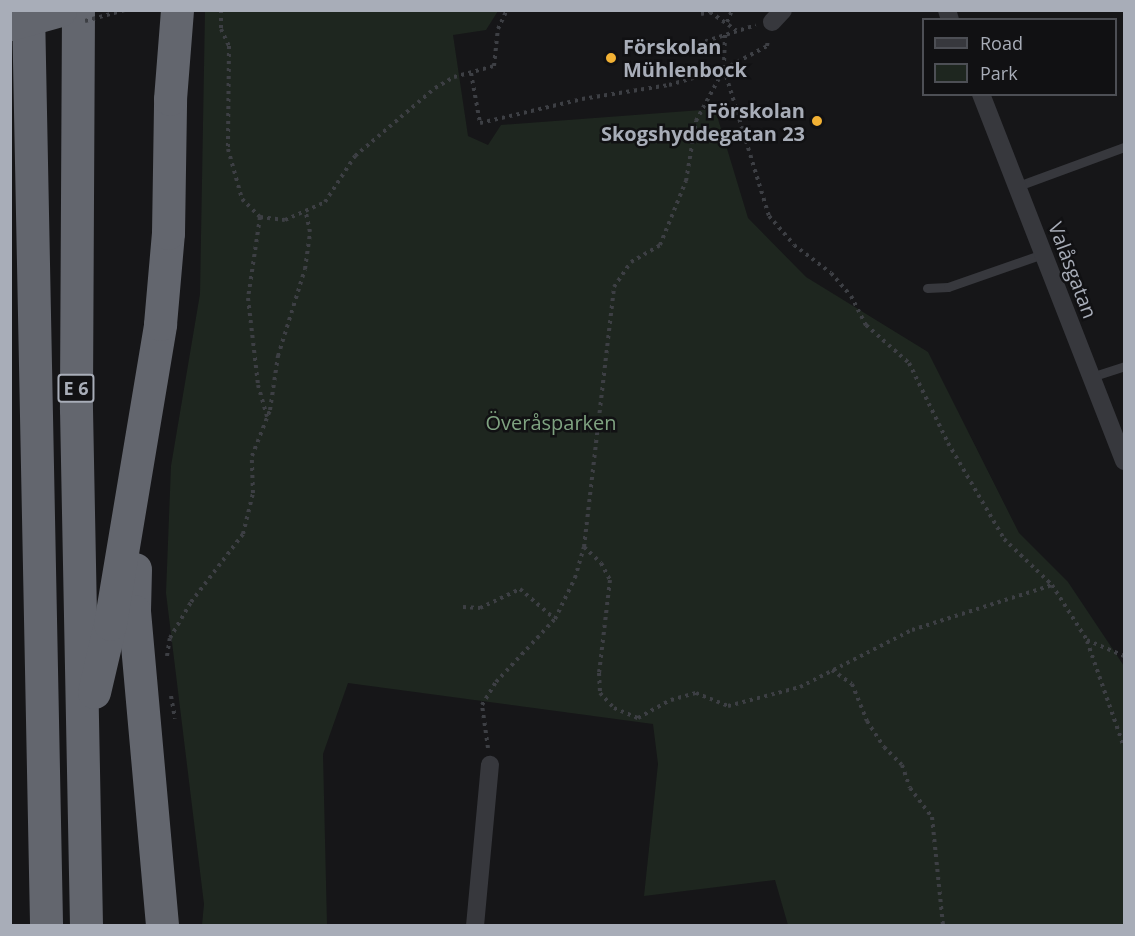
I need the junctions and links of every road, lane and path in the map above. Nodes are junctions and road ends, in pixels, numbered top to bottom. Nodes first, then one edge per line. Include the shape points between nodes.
1 (28, 10) edge
2 (60, 10) edge
3 (78, 10) edge
4 (153, 10) edge
5 (177, 10) edge
6 (221, 10) edge
7 (507, 10) edge
8 (732, 10) edge
9 (701, 14) dead end
10 (777, 16) edge
11 (727, 22) junction
12 (10, 24) edge
13 (748, 27) dead end
14 (736, 30) junction
15 (725, 34) junction
16 (691, 46) dead end
17 (724, 69) junction
18 (471, 73) junction
19 (982, 96) edge
20 (170, 99) junction
21 (1125, 147) edge
22 (1018, 186) junction
23 (306, 213) junction
24 (260, 217) junction
25 (1043, 254) junction
26 (10, 256) edge
27 (927, 288) dead end
28 (35, 325) junction
29 (1125, 366) edge
30 (1091, 378) junction
31 (267, 417) junction
32 (1125, 461) edge
33 (134, 465) junction
34 (584, 547) junction
35 (1052, 585) junction
36 (463, 607) dead end
37 (555, 619) junction
38 (1087, 640) junction
39 (1125, 656) edge
40 (167, 666) dead end
41 (832, 670) junction
42 (170, 688) dead end
43 (175, 719) dead end
44 (83, 738) junction
45 (1125, 747) edge
46 (490, 765) joint
47 (46, 926) edge
48 (86, 926) edge
49 (162, 926) edge
50 (475, 926) edge
51 (943, 926) edge

1 - 28 highway, E 6
2 - 12 highway, bridge
3 - 44 highway, E 6 via 76,409
4 - 20 highway
5 - 20 highway
6 - 24 path via 221,28 229,46 228,149 242,199
7 - 18 path via 498,29 494,66
8 - 11 path
9 - 11 path via 710,12
10 - 17 path via 767,46
11 - 14 path
13 - 14 path
14 - 15 path
15 - 16 path
15 - 17 path
17 - 18 path via 669,85 582,99 480,123
17 - 34 path via 696,121 686,181 660,245 631,262 614,288
17 - 35 path via 769,216 794,245 831,273 851,296 866,325 909,363 948,443 1004,539
18 - 23 path via 435,88 355,156 325,202
19 - 22 street, Valåsgatan
20 - 33 highway via 168,233 160,324
21 - 22 lane
22 - 25 street, Valåsgatan
23 - 24 path via 285,220
23 - 31 path via 310,232 305,269 278,356
24 - 31 path via 248,297 258,386
25 - 27 lane via 948,287
25 - 30 street, Valåsgatan
26 - 28 highway
28 - 47 highway, E 6
29 - 30 lane
30 - 32 street, Valåsgatan
31 - 40 path via 252,456 253,493 243,534 191,602 170,638
33 - 44 highway via 110,624
33 - 49 highway via 134,611
34 - 37 path via 575,578
34 - 41 path via 601,563 610,580 598,673 600,693 614,708 638,718 671,700 696,693 729,706 800,687
35 - 38 path
35 - 41 path via 912,630
36 - 37 path via 480,608 520,589
37 - 46 path via 496,682 482,705
38 - 39 path
38 - 45 path
41 - 51 path via 852,684 867,721 902,765 910,788 932,817
42 - 43 path
44 - 48 highway, E 6
46 - 50 street

